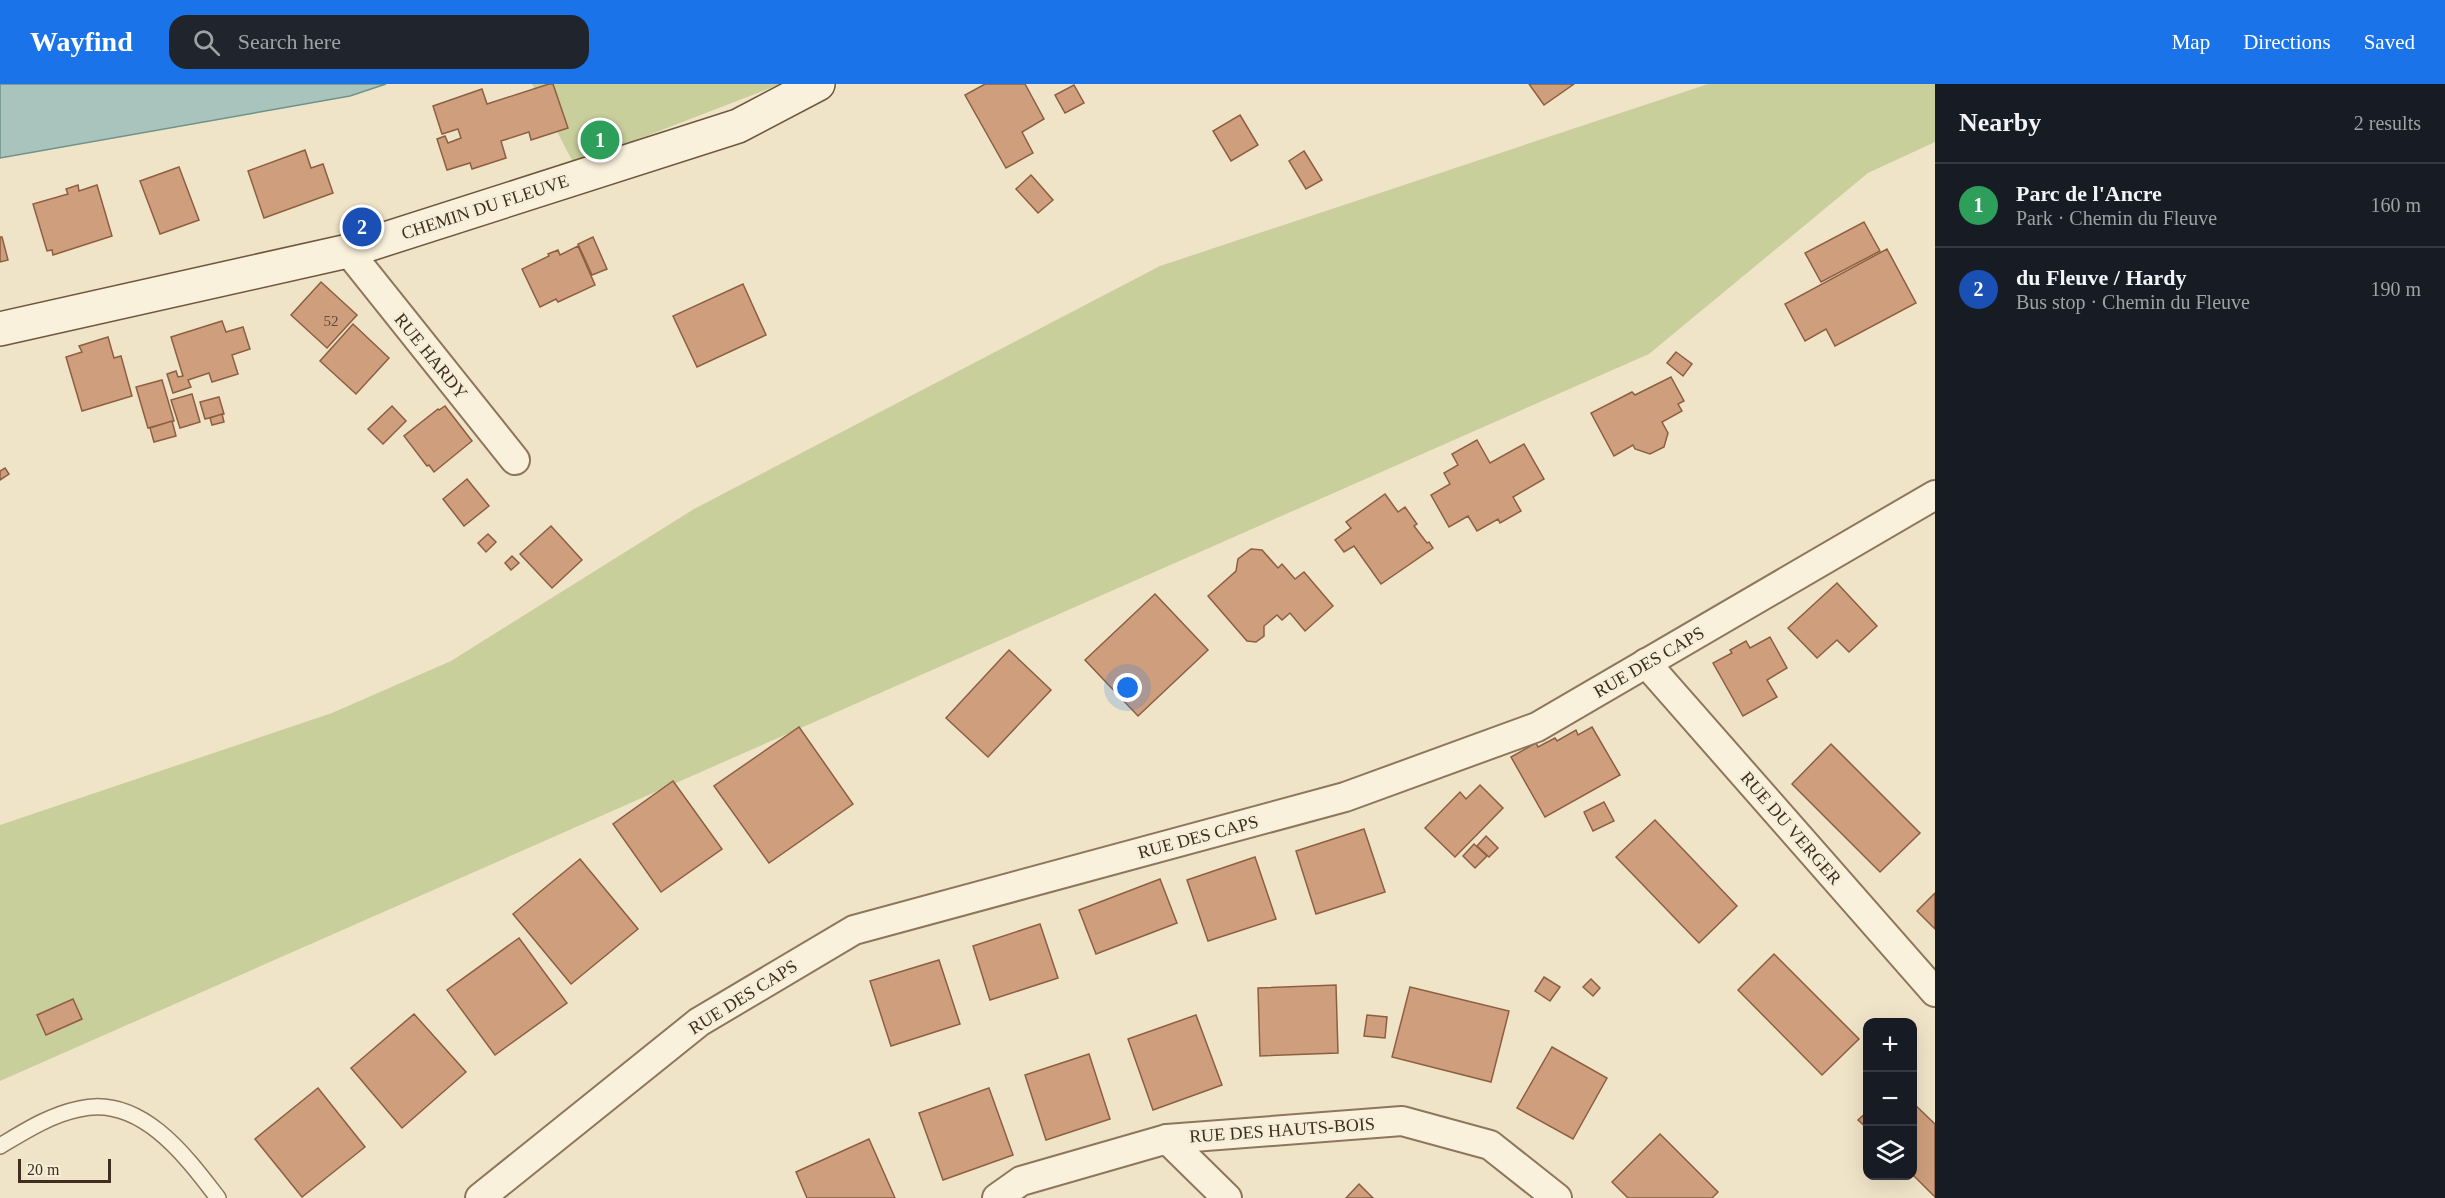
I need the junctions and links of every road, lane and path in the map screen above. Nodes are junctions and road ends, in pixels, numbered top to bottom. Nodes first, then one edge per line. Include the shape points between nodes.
1 (818, 84) edge
2 (348, 251) junction
3 (0, 329) edge
4 (515, 460) dead end
5 (1935, 495) edge
6 (1646, 663) junction
7 (1935, 992) edge
8 (1167, 1138) junction
9 (0, 1146) edge
10 (218, 1198) edge
11 (480, 1198) edge
12 (997, 1198) edge
13 (1227, 1198) edge
14 (1557, 1198) edge

1 - 2 street, CHEMIN DU FLEUVE via 738,126
2 - 3 street, CHEMIN DU FLEUVE
2 - 4 street, RUE HARDY
5 - 6 street, RUE DES CAPS
6 - 7 street, RUE DU VERGER
6 - 11 street, RUE DES CAPS via 1537,727 1345,797 854,930 699,1022
8 - 12 street, RUE DES HAUTS-BOIS via 1021,1181
8 - 13 street
8 - 14 street, RUE DES HAUTS-BOIS via 1402,1121 1490,1145
9 - 10 lane via 47,1119 81,1108 107,1107 127,1112 160,1132 180,1150

